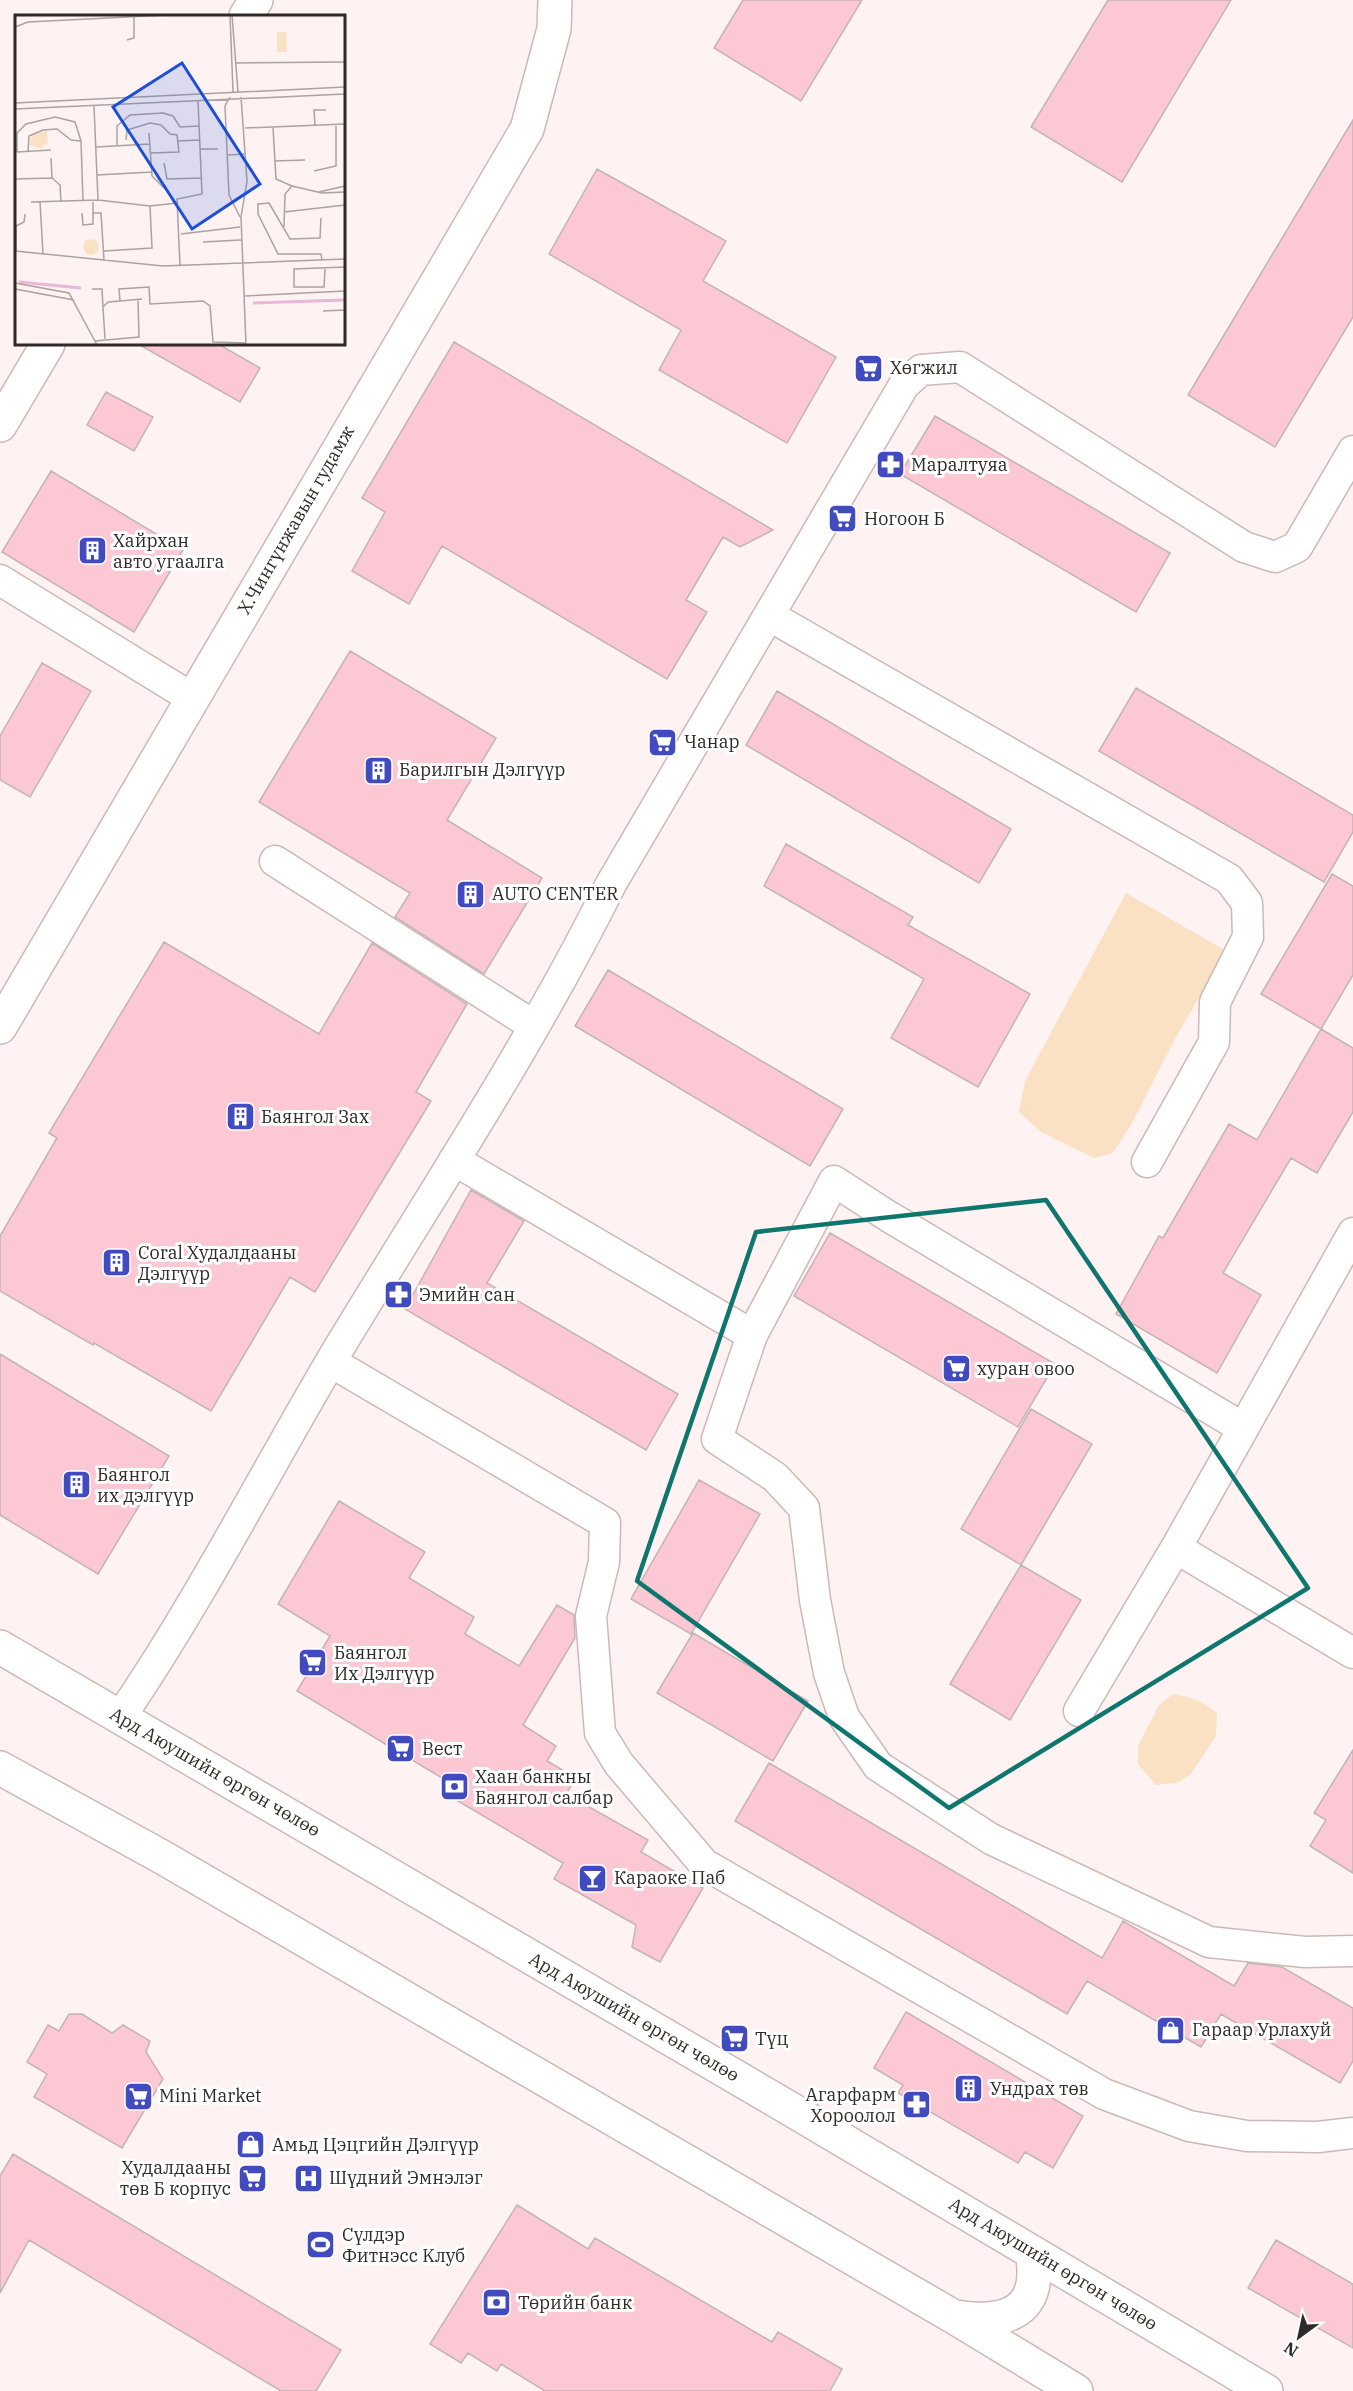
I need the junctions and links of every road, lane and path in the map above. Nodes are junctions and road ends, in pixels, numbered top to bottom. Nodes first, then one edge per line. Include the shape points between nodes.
1 (256, 0) edge
2 (555, 0) edge
3 (247, 15) edge
4 (47, 345) edge
5 (0, 425) edge
6 (1353, 451) edge
7 (1343, 491) edge
8 (0, 580) edge
9 (770, 616) junction
10 (192, 698) junction
11 (275, 861) dead end
12 (534, 1026) junction
13 (0, 1027) edge
14 (454, 1160) junction
15 (1148, 1162) dead end
16 (1353, 1233) edge
17 (752, 1335) junction
18 (331, 1362) junction
19 (1243, 1428) junction
20 (1176, 1548) junction
21 (0, 1647) edge
22 (1353, 1653) edge
23 (1079, 1711) dead end
24 (121, 1716) junction
25 (0, 1768) edge
26 (1353, 1951) edge
27 (1353, 2133) edge
28 (1032, 2252) junction
29 (954, 2317) junction
30 (1076, 2391) edge
31 (1266, 2391) edge

1 - 3 main road
2 - 10 main road, Х.Чингүнжавын гудамж via 554,29 527,129
4 - 5 main road
6 - 7 street
7 - 9 street via 1297,547 1275,557 1244,547 960,367 921,370 904,385
8 - 10 street
9 - 12 street via 611,884
9 - 15 street via 1229,879 1247,903 1248,937 1215,1002 1214,1042
10 - 13 main road, Х.Чингүнжавын гудамж
11 - 12 street
12 - 14 street
14 - 17 street
14 - 18 street
16 - 19 street
17 - 19 street via 834,1181
17 - 26 street via 717,1438 775,1477 804,1508 829,1673 844,1717 878,1766 991,1839 1209,1942 1305,1952
18 - 24 street via 161,1657
18 - 27 street via 605,1524 604,1562 591,1616 600,1734 619,1764 704,1864 1104,2094 1189,2126 1247,2136 1318,2137
19 - 20 street
20 - 22 street
20 - 23 street
21 - 24 main road, Ард Аюушийн өргөн чөлөө
24 - 28 main road, Ард Аюушийн өргөн чөлөө
25 - 29 main road via 172,1863
28 - 29 main road via 1036,2272 1033,2289 1022,2308 987,2320
28 - 31 main road, Ард Аюушийн өргөн чөлөө
29 - 30 main road

